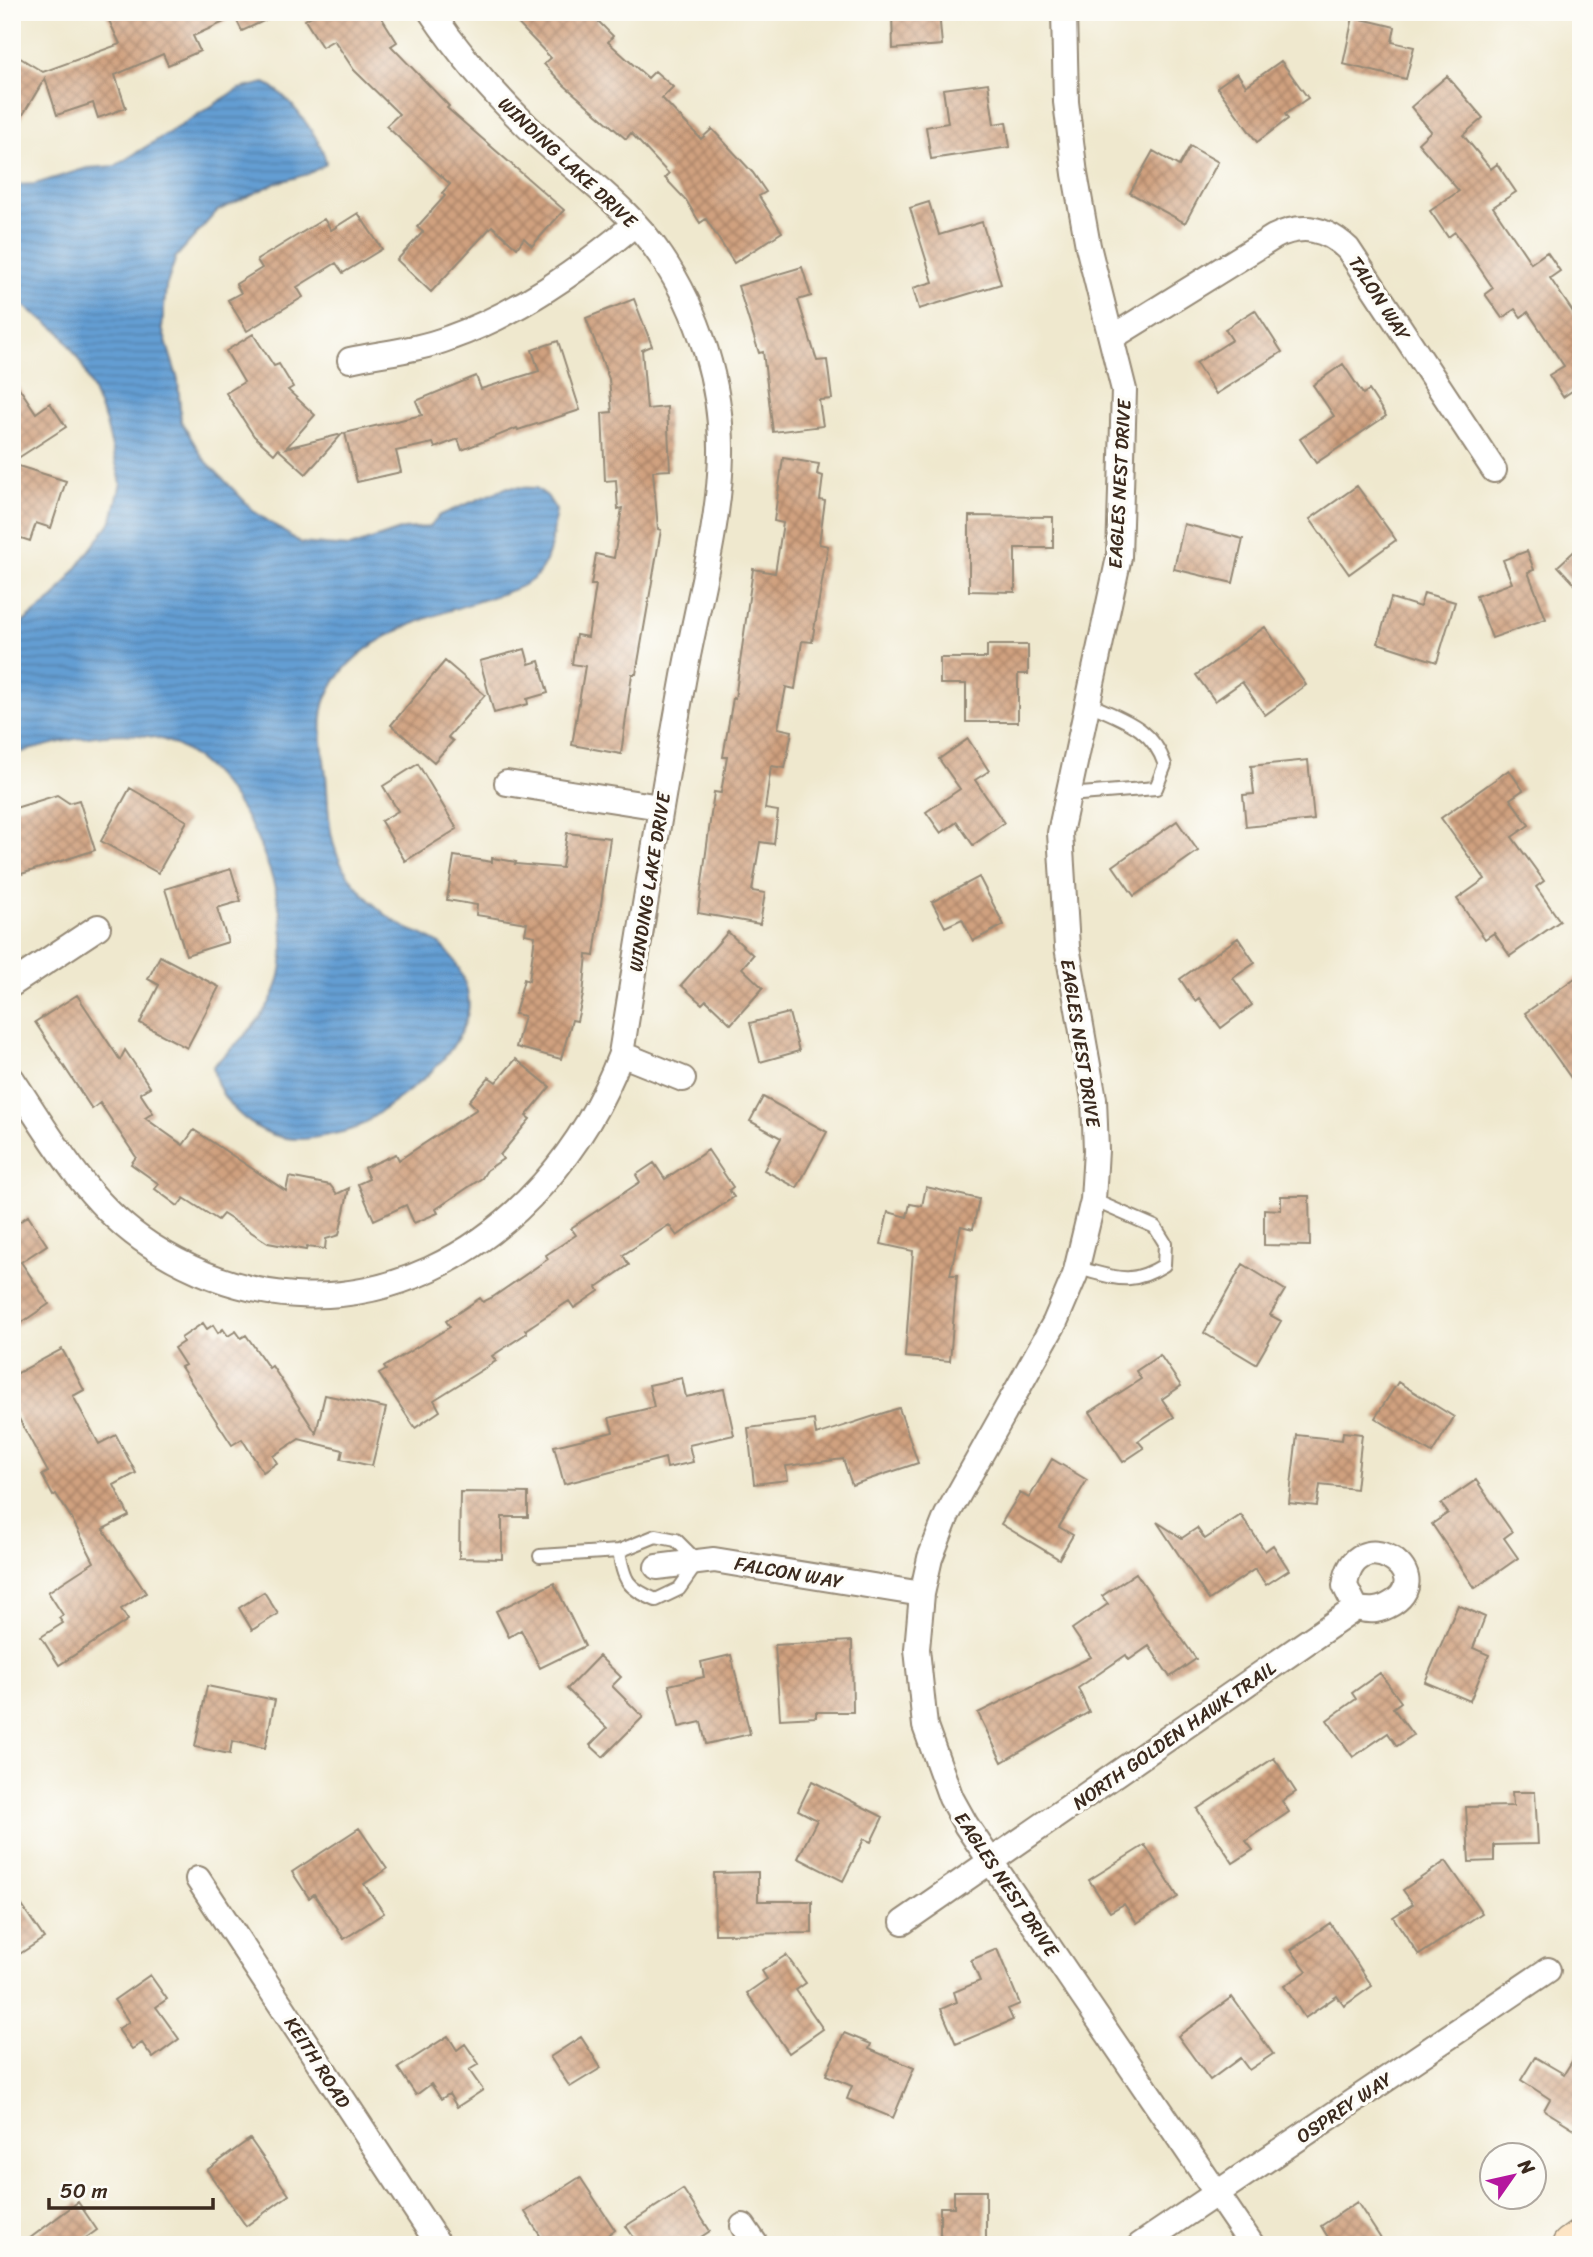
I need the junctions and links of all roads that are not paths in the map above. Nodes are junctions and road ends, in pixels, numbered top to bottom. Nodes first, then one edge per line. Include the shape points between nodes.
1 (431, 12) edge
2 (1064, 12) edge
3 (635, 224) junction
4 (1111, 338) junction
5 (350, 360) dead end
6 (1494, 470) dead end
7 (1087, 702) junction
8 (507, 783) dead end
9 (1068, 795) junction
10 (660, 807) junction
11 (98, 927) dead end
12 (12, 984) edge
13 (621, 1054) junction
14 (12, 1079) edge
15 (684, 1079) dead end
16 (1093, 1200) junction
17 (1077, 1268) junction
18 (619, 1550) junction
19 (540, 1556) dead end
20 (698, 1562) junction
21 (657, 1567) dead end
22 (922, 1594) junction
23 (1356, 1608) dead end
24 (991, 1863) junction
25 (198, 1879) dead end
26 (904, 1922) dead end
27 (1548, 1970) dead end
28 (1216, 2193) junction
29 (1581, 2237) edge
30 (439, 2245) edge
31 (1140, 2245) edge
32 (1252, 2245) edge
33 (1570, 2245) edge

1 - 3 street, WINDING LAKE DRIVE via 487,85
2 - 4 street, EAGLES NEST DRIVE via 1066,102 1075,174
3 - 5 street via 558,284 504,314 447,339
3 - 10 street, WINDING LAKE DRIVE via 667,266 700,334 713,384 721,453
4 - 6 street, TALON WAY via 1274,237 1288,230 1321,230 1348,249
4 - 7 street, EAGLES NEST DRIVE via 1124,390 1119,557
7 - 9 street, EAGLES NEST DRIVE
7 - 9 lane via 1133,724 1158,746 1165,765 1156,788
8 - 10 street
9 - 16 street, EAGLES NEST DRIVE via 1060,833 1066,934 1094,1099 1097,1150
10 - 13 street, WINDING LAKE DRIVE
11 - 12 street
13 - 14 street, WINDING LAKE DRIVE via 595,1113 569,1155 538,1193 502,1226 443,1264 407,1279 331,1294 256,1289 183,1264 149,1244 91,1193
13 - 15 street
16 - 17 street, EAGLES NEST DRIVE
16 - 17 lane via 1155,1227 1165,1243 1164,1265 1139,1279
17 - 22 street, EAGLES NEST DRIVE via 1055,1322 947,1515
18 - 19 lane
18 - 20 lane via 656,1536 676,1540
18 - 20 lane via 623,1574 633,1591 656,1600 679,1589
20 - 21 street, FALCON WAY
20 - 22 street, FALCON WAY via 714,1560
22 - 24 street, EAGLES NEST DRIVE via 917,1649 925,1726 951,1798
23 - 24 street, NORTH GOLDEN HAWK TRAIL
24 - 26 street, NORTH GOLDEN HAWK TRAIL
24 - 28 street, EAGLES NEST DRIVE
25 - 30 street, KEITH ROAD
27 - 28 street, OSPREY WAY
28 - 31 street, OSPREY WAY
28 - 32 street, EAGLES NEST DRIVE
29 - 33 street

